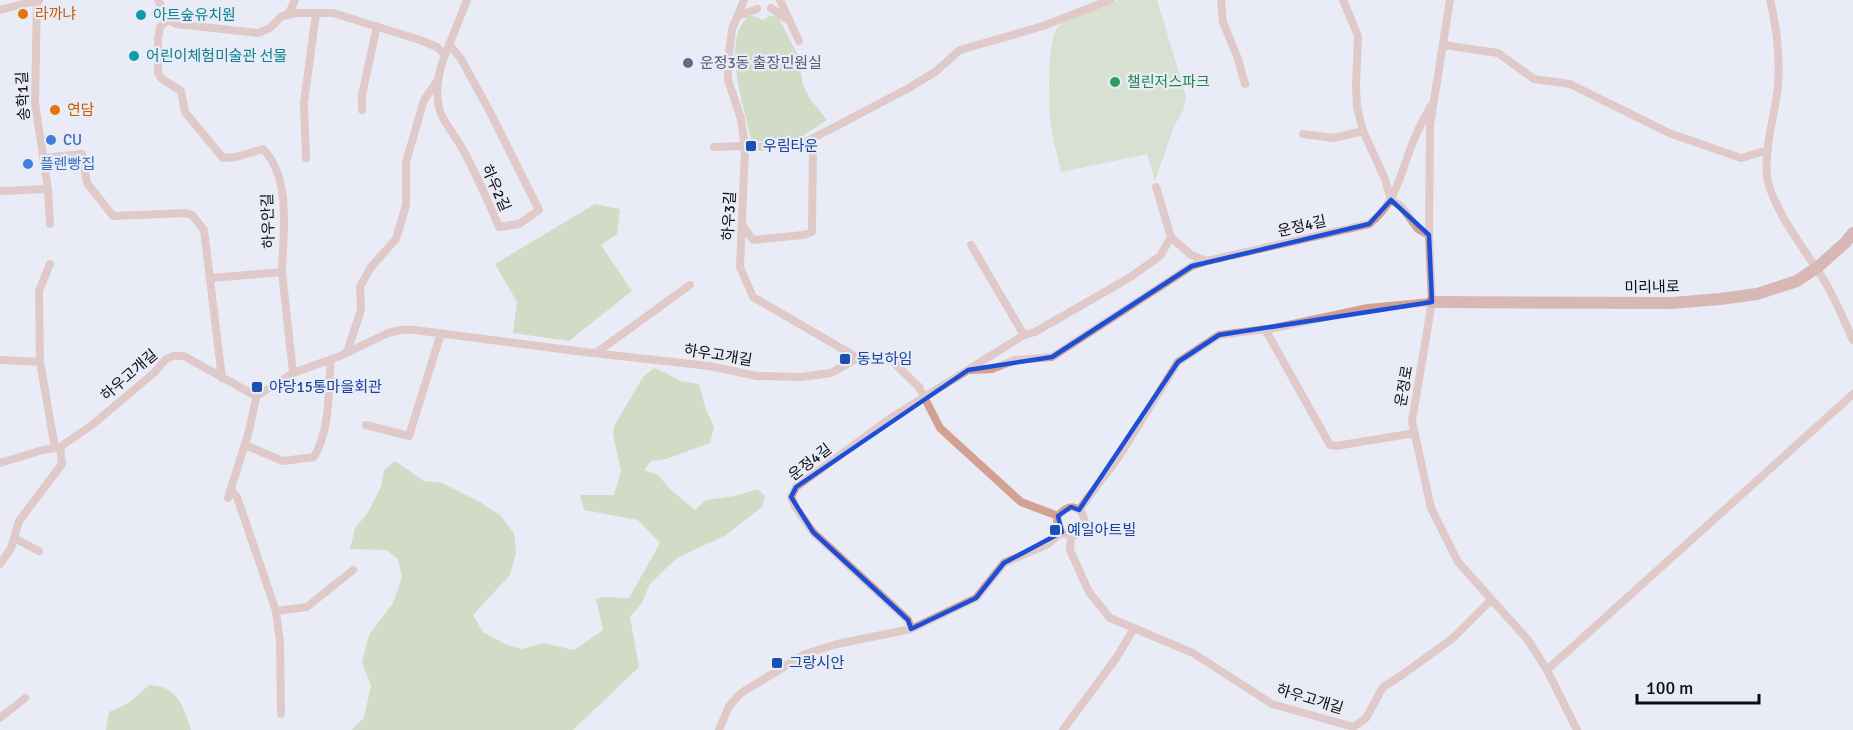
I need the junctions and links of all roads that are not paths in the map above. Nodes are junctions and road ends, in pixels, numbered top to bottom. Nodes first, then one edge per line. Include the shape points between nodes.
1 (37, 0) edge
2 (158, 0) edge
3 (295, 0) edge
4 (459, 0) edge
5 (467, 0) edge
6 (744, 0) edge
7 (780, 0) edge
8 (1110, 0) edge
9 (1221, 0) edge
10 (1343, 0) edge
11 (1450, 0) edge
12 (1770, 0) edge
13 (771, 8) dead end
14 (756, 9) dead end
15 (0, 10) edge
16 (463, 10) junction
17 (316, 13) junction
18 (288, 15) junction
19 (738, 16) junction
20 (168, 20) junction
21 (788, 20) junction
22 (377, 26) junction
23 (799, 41) dead end
24 (449, 44) junction
25 (1443, 45) junction
26 (445, 55) junction
27 (439, 78) junction
28 (1245, 84) dead end
29 (1434, 99) junction
30 (362, 110) dead end
31 (1363, 131) junction
32 (1303, 134) dead end
33 (813, 138) junction
34 (714, 147) dead end
35 (745, 148) junction
36 (1768, 150) junction
37 (43, 158) junction
38 (306, 158) dead end
39 (1156, 187) dead end
40 (48, 189) junction
41 (0, 191) edge
42 (1391, 200) junction
43 (50, 224) dead end
44 (742, 224) junction
45 (1853, 233) edge
46 (1429, 235) junction
47 (1171, 237) junction
48 (971, 245) dead end
49 (1207, 261) junction
50 (50, 264) dead end
51 (1816, 268) junction
52 (282, 272) junction
53 (211, 278) junction
54 (690, 285) dead end
55 (1432, 302) junction
56 (1265, 329) junction
57 (441, 333) junction
58 (1024, 336) junction
59 (1853, 340) edge
60 (347, 352) junction
61 (596, 353) junction
62 (858, 358) junction
63 (331, 359) junction
64 (0, 360) edge
65 (40, 362) junction
66 (968, 370) junction
67 (293, 373) junction
68 (222, 378) junction
69 (257, 394) junction
70 (1853, 394) edge
71 (924, 397) junction
72 (366, 425) dead end
73 (1415, 433) junction
74 (245, 445) junction
75 (57, 448) junction
76 (0, 463) edge
77 (1079, 510) junction
78 (1058, 516) junction
79 (1066, 534) junction
80 (14, 538) junction
81 (39, 551) dead end
82 (0, 564) edge
83 (353, 570) dead end
84 (1491, 600) junction
85 (276, 611) junction
86 (1134, 628) junction
87 (911, 629) junction
88 (1547, 670) junction
89 (25, 698) dead end
90 (282, 714) dead end
91 (0, 718) edge
92 (1356, 728) edge
93 (719, 730) edge
94 (1063, 730) edge
95 (1577, 730) edge

1 - 15 street, 송학1길
1 - 37 street, 송학1길 via 35,103
2 - 20 street
3 - 18 street
4 - 16 street
5 - 16 street, 하우2길
6 - 19 street, 하우3길
7 - 21 street
8 - 33 street via 1043,26 960,50 917,83
9 - 28 street via 1223,22
10 - 31 street via 1358,36 1357,107
11 - 25 street, 운정로
12 - 36 street via 1778,40 1778,85
13 - 21 street
14 - 19 street
16 - 24 street, 하우2길
17 - 18 street
17 - 22 street via 333,13
17 - 38 street via 304,103
18 - 20 street via 258,33
19 - 35 street, 하우3길 via 729,44 728,80 741,119
20 - 52 street, 하우안길 via 160,27 158,72 181,91 185,112 223,158 263,149 269,155 284,198
21 - 23 street
22 - 26 street via 437,47
22 - 30 street
24 - 26 street, 하우2길
24 - 27 street, 하우2길 via 490,112 539,210 519,224 499,227 482,186 441,114
25 - 29 street, 운정로
25 - 36 street via 1498,53 1534,79 1570,84 1669,133 1741,158
26 - 27 street, 하우2길
27 - 60 street via 424,100 406,162 406,205 396,239 371,267 360,287 361,310
29 - 42 street, 운정4길
29 - 46 street, 운정로
31 - 32 street via 1334,138
31 - 42 street
33 - 35 street via 804,143
33 - 44 street via 812,232 753,240
34 - 35 street
35 - 44 street, 하우3길
36 - 51 street via 1772,194
37 - 40 street, 송학1길
37 - 53 street via 82,154 87,183 113,216 192,215 204,230
39 - 47 street
40 - 41 street
40 - 43 street, 송학1길
42 - 46 street via 1401,206 1418,229
42 - 49 street, 운정4길 via 1369,224
44 - 62 street, 하우3길 via 740,267 753,297
45 - 51 street, 미리내로
46 - 55 street, 운정로
47 - 49 street via 1191,255
47 - 58 street, 운정4길 via 1160,256 1129,278
48 - 58 street
49 - 66 street, 운정4길 via 1192,266 1053,357
50 - 65 street via 39,291
51 - 55 street, 미리내로 via 1797,281 1756,294 1720,299 1672,303
51 - 59 street
52 - 53 street
52 - 67 street
53 - 68 street
54 - 61 street
55 - 56 street via 1368,308
55 - 73 street, 운정로 via 1412,421
56 - 73 street via 1330,445
56 - 77 street via 1219,335 1178,362
57 - 60 street, 하우고개길 via 401,330
57 - 61 street, 하우고개길
57 - 72 street via 409,436
58 - 66 street, 운정4길
60 - 63 street, 하우고개길
61 - 62 street, 하우고개길 via 757,375 801,377 831,373
62 - 71 street via 890,359
63 - 67 street, 하우고개길
63 - 74 street via 330,404 314,457 284,461
64 - 65 street
65 - 75 street
66 - 71 street, 운정4길
67 - 69 street, 하우고개길
68 - 69 street, 하우고개길
68 - 75 street, 하우고개길 via 184,356 173,356 92,425
69 - 74 street
70 - 88 street
71 - 78 street via 940,428 1021,502
71 - 87 street, 운정4길 via 796,487 791,496 813,532 908,620
73 - 84 street, 운정로 via 1431,508 1458,562
74 - 85 street via 230,494 237,497
75 - 76 street, 하우고개길
75 - 80 street via 62,464 19,521
77 - 78 street via 1071,507
77 - 79 street via 1086,522 1083,529 1078,534
78 - 79 street, 하우고개길 via 1057,522
79 - 86 street, 하우고개길 via 1089,592 1110,618
79 - 87 street via 1004,563 976,597
80 - 81 street
80 - 82 street
83 - 85 street via 307,607
84 - 88 street, 운정로 via 1528,640
84 - 92 street, 하우고개길 via 1453,638 1383,687
85 - 90 street
86 - 92 street, 하우고개길 via 1193,653 1272,704
86 - 94 street
87 - 93 street via 805,654 741,693 729,706
88 - 95 street, 운정로
89 - 91 street

